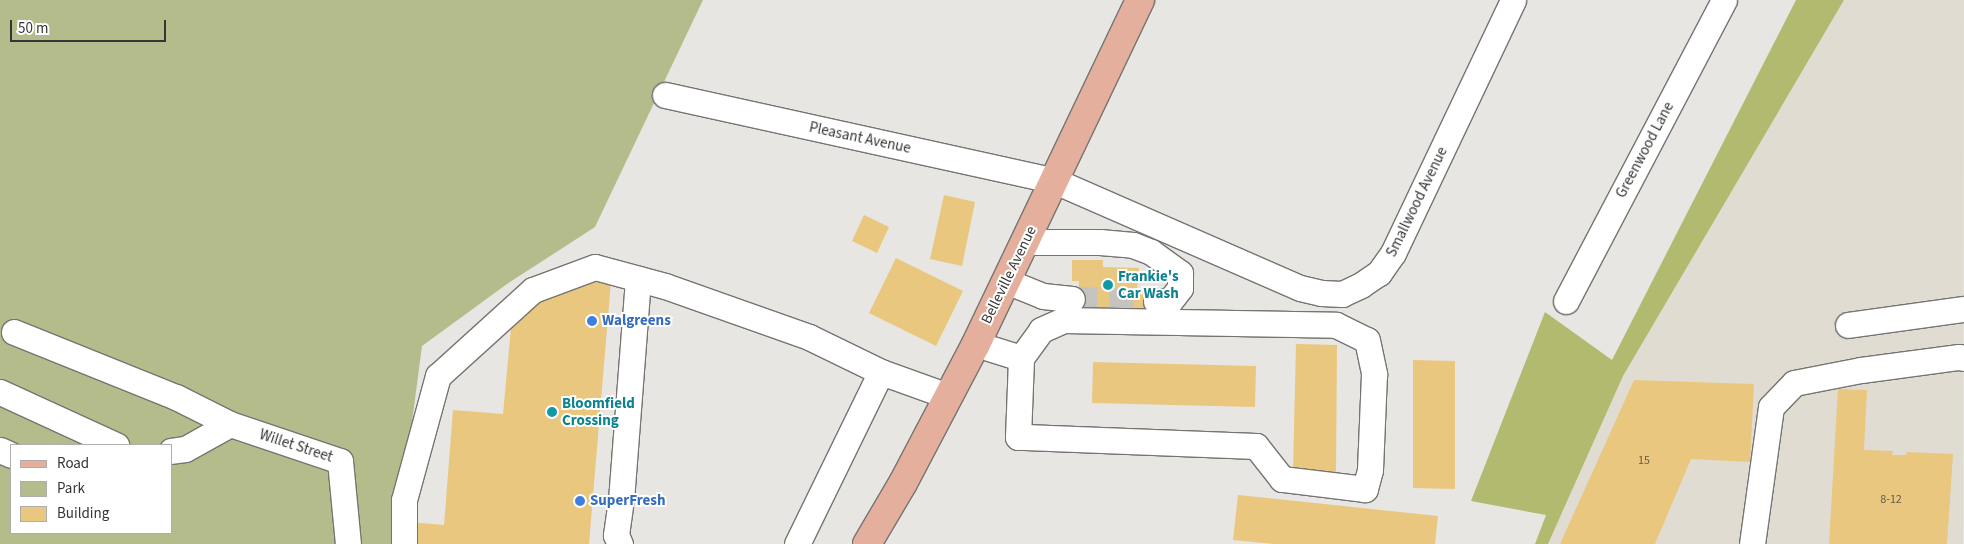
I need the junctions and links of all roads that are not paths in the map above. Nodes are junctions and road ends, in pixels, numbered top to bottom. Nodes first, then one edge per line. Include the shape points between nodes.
1 (1140, 0) edge
2 (1513, 0) edge
3 (1724, 0) edge
4 (665, 95) dead end
5 (1055, 181) junction
6 (1026, 242) junction
7 (638, 278) junction
8 (1006, 282) junction
9 (1072, 299) tunnel mouth
10 (1156, 301) tunnel mouth
11 (1566, 301) dead end
12 (1964, 309) edge
13 (1848, 325) dead end
14 (14, 332) dead end
15 (976, 344) junction
16 (1021, 358) junction
17 (1964, 358) edge
18 (881, 372) junction
19 (0, 392) edge
20 (948, 396) junction
21 (230, 424) junction
22 (114, 444) edge
23 (172, 451) edge
24 (348, 544) edge
25 (404, 544) edge
26 (620, 544) edge
27 (797, 544) edge
28 (867, 544) edge
29 (1752, 544) edge

1 - 5 main road, Belleville Avenue
2 - 5 street, Smallwood Avenue via 1393,254 1379,273 1342,294 1321,294 1300,288
3 - 11 street, Greenwood Lane
4 - 5 street, Pleasant Avenue
5 - 6 main road, Belleville Avenue
6 - 8 main road, Belleville Avenue
6 - 10 street via 1100,242 1133,245 1151,252 1180,273 1180,288 1169,302
7 - 18 street via 809,337
7 - 25 street via 595,267 533,290 438,376 404,500
7 - 26 street via 616,536
8 - 9 street via 1043,296
8 - 15 main road, Belleville Avenue
12 - 13 street
14 - 21 street via 176,397
15 - 16 street
15 - 20 main road, Belleville Avenue
16 - 16 street via 1018,437 1256,446 1282,479 1365,489 1370,470 1374,374 1367,340 1336,326 1063,320 1041,330
17 - 29 street via 1861,370 1794,383 1771,407
18 - 20 street
18 - 27 street
19 - 22 street
20 - 28 main road, Belleville Avenue
21 - 23 street via 184,449
21 - 24 street, Willet Street via 340,461

